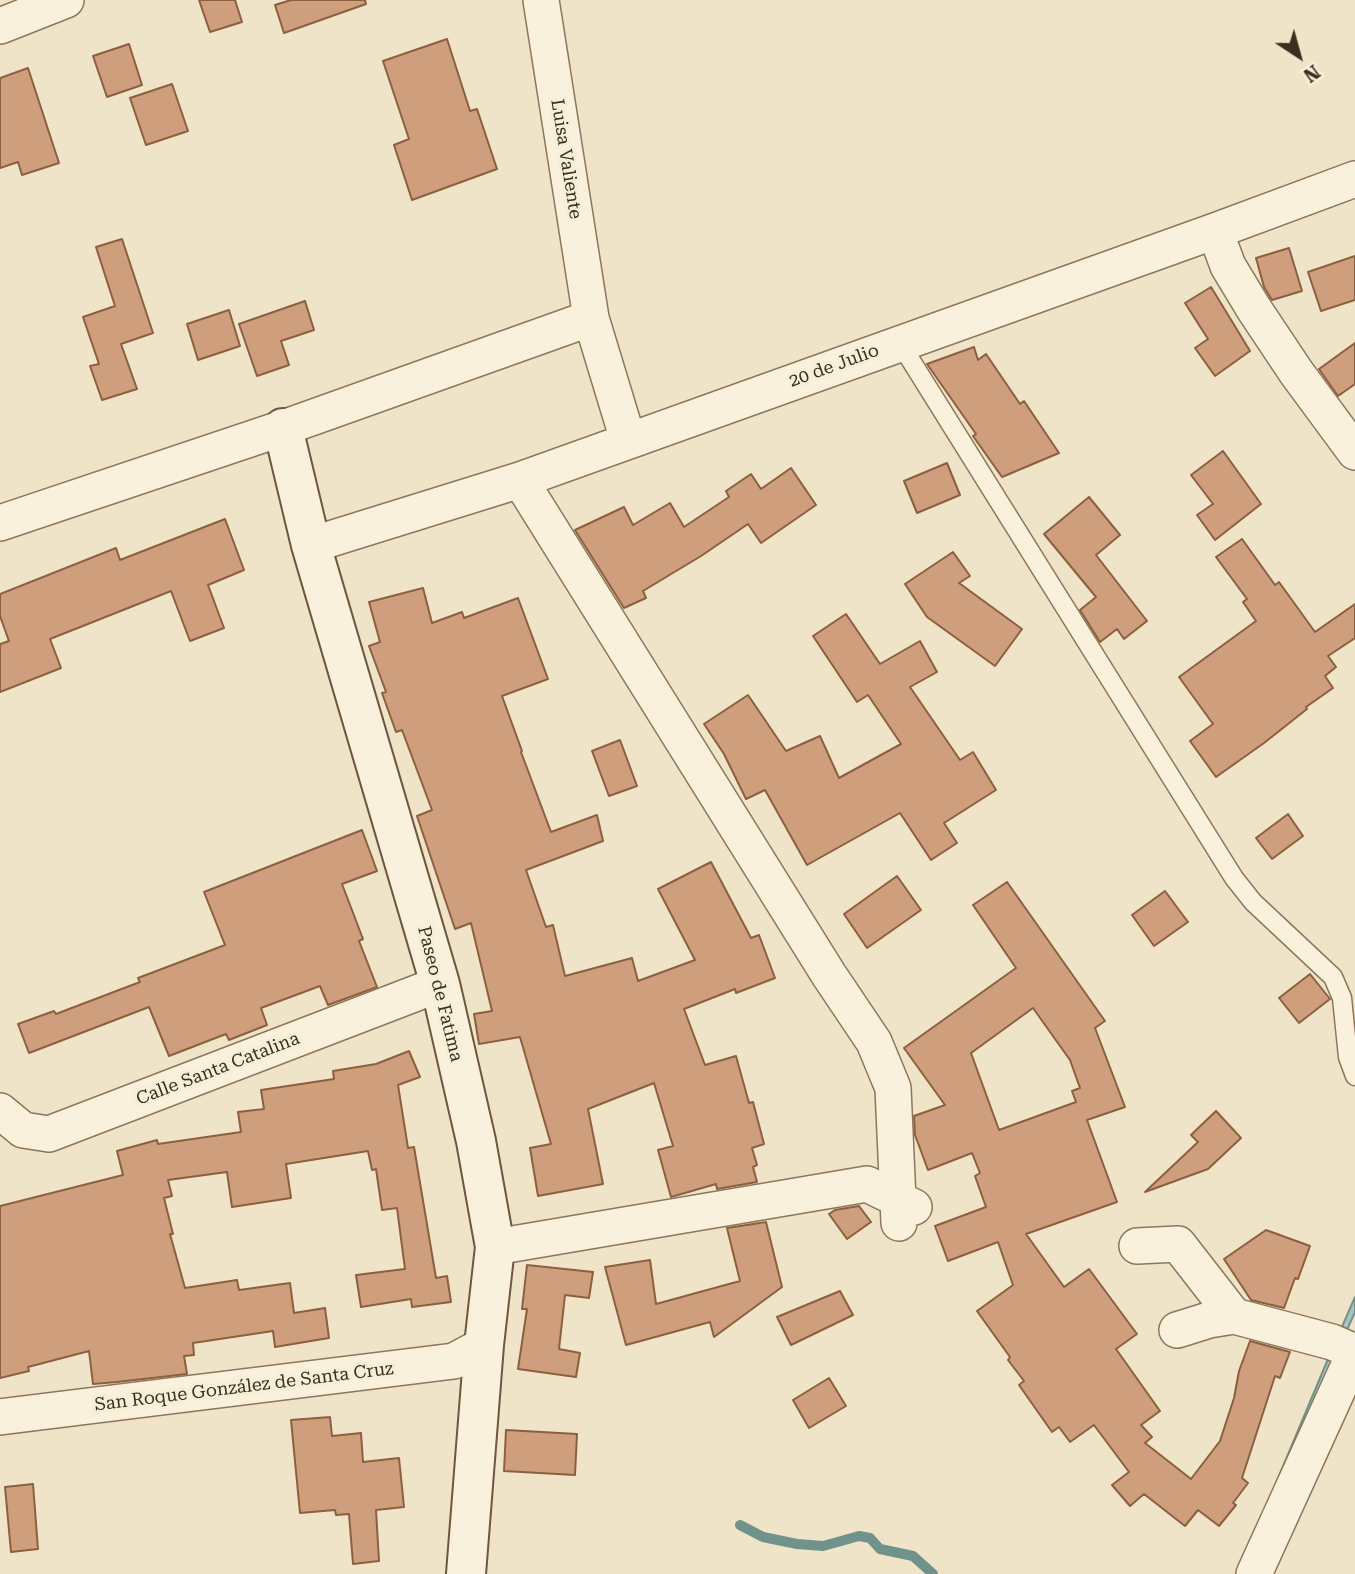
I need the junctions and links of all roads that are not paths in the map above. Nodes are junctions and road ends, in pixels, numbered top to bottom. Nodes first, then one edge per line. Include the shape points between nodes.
1 (66, 0) edge
2 (541, 0) edge
3 (0, 26) edge
4 (1355, 179) edge
5 (1216, 231) junction
6 (591, 318) junction
7 (900, 343) junction
8 (283, 428) junction
9 (628, 440) junction
10 (1355, 452) edge
11 (520, 480) junction
12 (0, 523) edge
13 (311, 545) junction
14 (440, 984) junction
15 (1355, 1076) edge
16 (0, 1111) edge
17 (1137, 1246) dead end
18 (495, 1247) junction
19 (1234, 1316) junction
20 (1177, 1330) dead end
21 (484, 1345) junction
22 (1346, 1348) edge
23 (0, 1417) edge
24 (466, 1574) edge
25 (1254, 1574) edge

1 - 3 street
2 - 6 street, Luisa Valiente
4 - 5 street, 20 de Julio
5 - 7 street, 20 de Julio
5 - 10 street via 1228,266 1254,309
6 - 8 street
6 - 9 street, Luisa Valiente
7 - 9 street, 20 de Julio
7 - 15 lane via 1234,878 1332,977 1342,998 1348,1057
8 - 12 street
8 - 13 street, Paseo de Fatima
9 - 11 street, 20 de Julio
11 - 13 street, 20 de Julio
11 - 18 street via 874,1042 893,1088 905,1210 867,1184
13 - 14 street, Paseo de Fatima
14 - 16 street, Calle Santa Catalina via 49,1134 23,1130
14 - 18 street, Paseo de Fatima
17 - 19 street via 1178,1244
18 - 21 street, Paseo de Fatima
19 - 20 street
19 - 22 street
21 - 23 street, San Roque González de Santa Cruz via 454,1361
21 - 24 street, Paseo de Fatima
22 - 25 street

